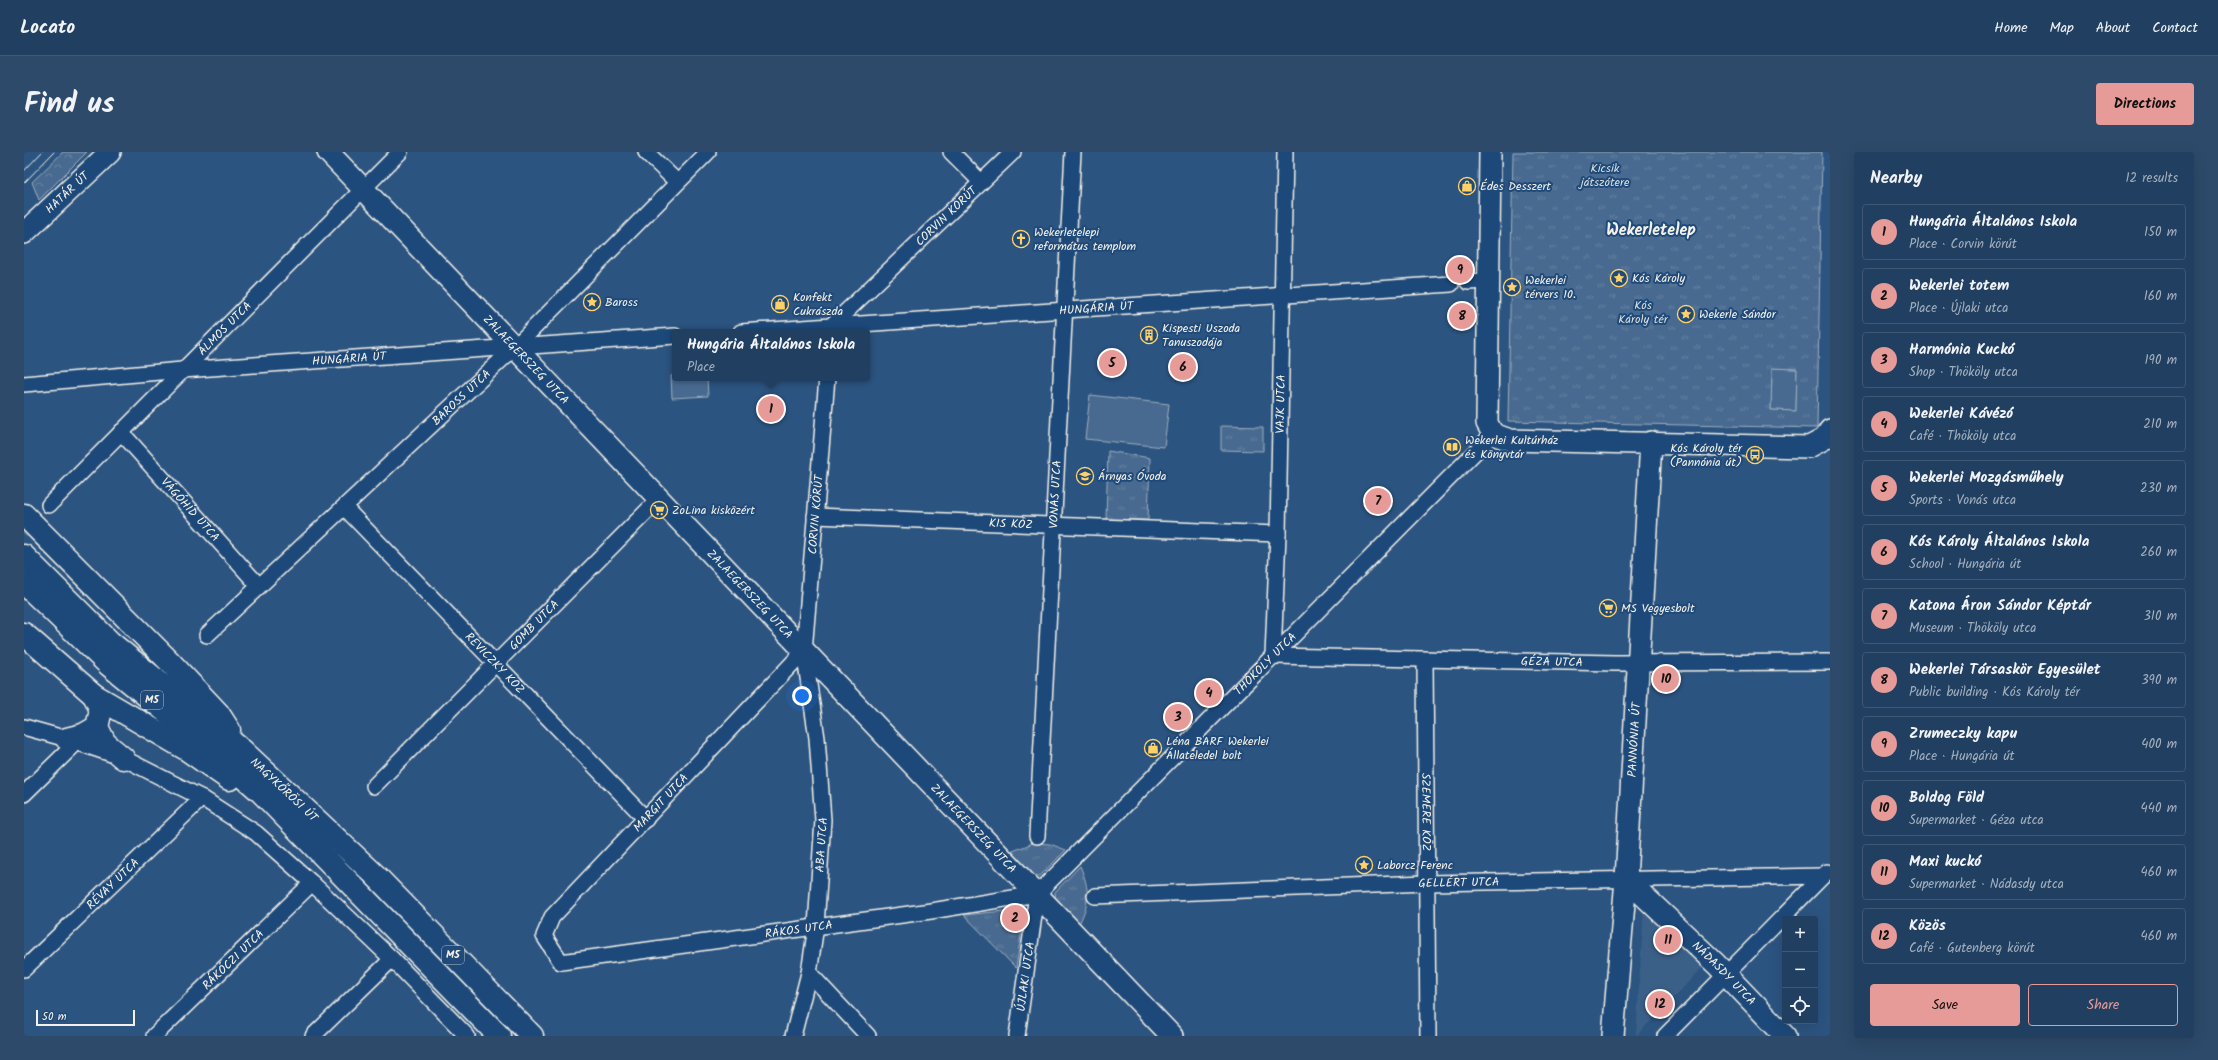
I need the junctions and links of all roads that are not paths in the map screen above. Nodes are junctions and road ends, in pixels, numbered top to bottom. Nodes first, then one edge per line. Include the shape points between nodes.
1 (110, 152) edge
2 (328, 152) edge
3 (400, 152) edge
4 (646, 152) edge
5 (708, 152) edge
6 (951, 152) edge
7 (1013, 152) edge
8 (1073, 152) edge
9 (1285, 152) edge
10 (1490, 152) edge
11 (677, 182) junction
12 (981, 182) junction
13 (364, 189) junction
14 (24, 234) edge
15 (1489, 281) junction
16 (1468, 282) dead end
17 (1452, 284) dead end
18 (1282, 295) junction
19 (1065, 310) junction
20 (831, 329) edge
21 (672, 336) edge
22 (515, 347) junction
23 (182, 370) junction
24 (827, 381) edge
25 (24, 384) edge
26 (121, 432) junction
27 (1493, 434) junction
28 (1828, 438) edge
29 (1651, 442) junction
30 (659, 499) junction
31 (49, 505) dead end
32 (344, 507) junction
33 (24, 515) edge
34 (815, 516) junction
35 (1053, 525) junction
36 (1278, 534) junction
37 (24, 556) edge
38 (24, 583) edge
39 (259, 586) junction
40 (24, 634) edge
41 (207, 635) dead end
42 (804, 651) junction
43 (1273, 656) junction
44 (1425, 660) junction
45 (1830, 662) edge
46 (1639, 663) junction
47 (496, 664) junction
48 (94, 695) junction
49 (24, 727) edge
50 (97, 727) junction
51 (72, 740) junction
52 (243, 751) junction
53 (123, 758) junction
54 (374, 786) dead end
55 (24, 794) edge
56 (202, 798) junction
57 (282, 814) junction
58 (646, 818) junction
59 (1037, 836) dead end
60 (1826, 872) edge
61 (1626, 879) junction
62 (312, 883) junction
63 (1426, 883) junction
64 (1037, 894) junction
65 (1095, 896) dead end
66 (816, 926) junction
67 (392, 958) junction
68 (561, 962) joint
69 (24, 969) edge
70 (809, 973) junction
71 (1725, 973) junction
72 (154, 1036) edge
73 (313, 1036) edge
74 (467, 1036) edge
75 (499, 1036) edge
76 (532, 1036) edge
77 (793, 1036) edge
78 (868, 1036) edge
79 (1017, 1036) edge
80 (1172, 1036) edge
81 (1428, 1036) edge
82 (1614, 1036) edge
83 (1665, 1036) edge
84 (1785, 1036) edge

1 - 14 street, HATÁR ÚT
2 - 13 street, ZALAEGERSZEG UTCA
3 - 13 street, ÁLMOS UTCA
4 - 11 street
5 - 11 street, BAROSS UTCA
6 - 12 street
7 - 12 street, CORVIN KÖRÚT
8 - 19 street, VONÁS UTCA
9 - 18 street, VAJK UTCA
10 - 15 street
11 - 22 street, BAROSS UTCA
12 - 20 street, CORVIN KÖRÚT
13 - 22 street, ZALAEGERSZEG UTCA
13 - 23 street, ÁLMOS UTCA
15 - 16 street
15 - 27 street via 1487,423
17 - 18 street, HUNGÁRIA ÚT
18 - 19 street, HUNGÁRIA ÚT
18 - 36 street, VAJK UTCA
19 - 20 street, HUNGÁRIA ÚT
19 - 35 street, VONÁS UTCA
21 - 22 street, HUNGÁRIA ÚT
22 - 23 street, HUNGÁRIA ÚT
22 - 30 street, ZALAEGERSZEG UTCA
22 - 32 street, BAROSS UTCA
23 - 25 street, HUNGÁRIA ÚT
23 - 26 street, ÁLMOS UTCA
24 - 34 street, CORVIN KÖRÚT
26 - 31 street, ÁLMOS UTCA
26 - 39 street, VÁGÓHÍD UTCA
27 - 29 street via 1510,440
27 - 43 street, THÖKÖLY UTCA
28 - 29 street via 1809,447
29 - 46 street, PANNÓNIA ÚT
30 - 42 street, ZALAEGERSZEG UTCA
30 - 47 street, GOMB UTCA
32 - 39 street, BAROSS UTCA
32 - 47 street, REVICZKY KÖZ
33 - 52 main road via 218,713
34 - 35 street, KIS KÖZ
34 - 42 street, CORVIN KÖRÚT
35 - 36 street, KIS KÖZ
35 - 59 street, VONÁS UTCA
36 - 43 street, VAJK UTCA
37 - 52 main road, NAGYKŐRÖSI ÚT / M5 via 111,643
38 - 57 main road, NAGYKŐRÖSI ÚT / M5 via 109,665 236,768
39 - 41 street, BAROSS UTCA
40 - 48 main road
42 - 58 street, MARGIT UTCA
42 - 64 street, ZALAEGERSZEG UTCA
42 - 66 street, ABA UTCA via 817,738 823,820
43 - 44 street, GÉZA UTCA
43 - 64 street, THÖKÖLY UTCA
44 - 46 street, GÉZA UTCA
44 - 63 street, SZEMERE KÖZ
45 - 46 street, GÉZA UTCA
46 - 61 street, PANNÓNIA ÚT
47 - 54 street, GOMB UTCA
47 - 58 street, REVICZKY KÖZ
48 - 50 main road via 101,710
48 - 57 main road via 186,748 252,796
49 - 51 street
50 - 51 main road
50 - 53 main road via 105,743
51 - 53 street
51 - 55 street
52 - 76 main road, NAGYKŐRÖSI ÚT / M5 via 374,874
53 - 56 street
56 - 62 street via 256,833
56 - 69 street, RÉVAY UTCA
57 - 75 main road, NAGYKŐRÖSI ÚT / M5
58 - 68 street, MARGIT UTCA via 552,917 544,936
60 - 61 street, GELLÉRT UTCA
60 - 71 street
61 - 63 street, GELLÉRT UTCA
61 - 71 street, NÁDASDY UTCA
61 - 82 street, PANNÓNIA ÚT
62 - 67 street
62 - 72 street, RÁKÓCZI UTCA
63 - 65 street, GELLÉRT UTCA
63 - 81 street, SZEMERE KÖZ
64 - 66 street, RÁKOS UTCA
64 - 79 street, ÚJLAKI UTCA
64 - 80 street, ZALAEGERSZEG UTCA
66 - 68 street, RÁKOS UTCA
66 - 70 street, ABA UTCA
67 - 73 street
67 - 74 street
70 - 77 street, ABA UTCA
70 - 78 street
71 - 83 street
71 - 84 street, NÁDASDY UTCA

